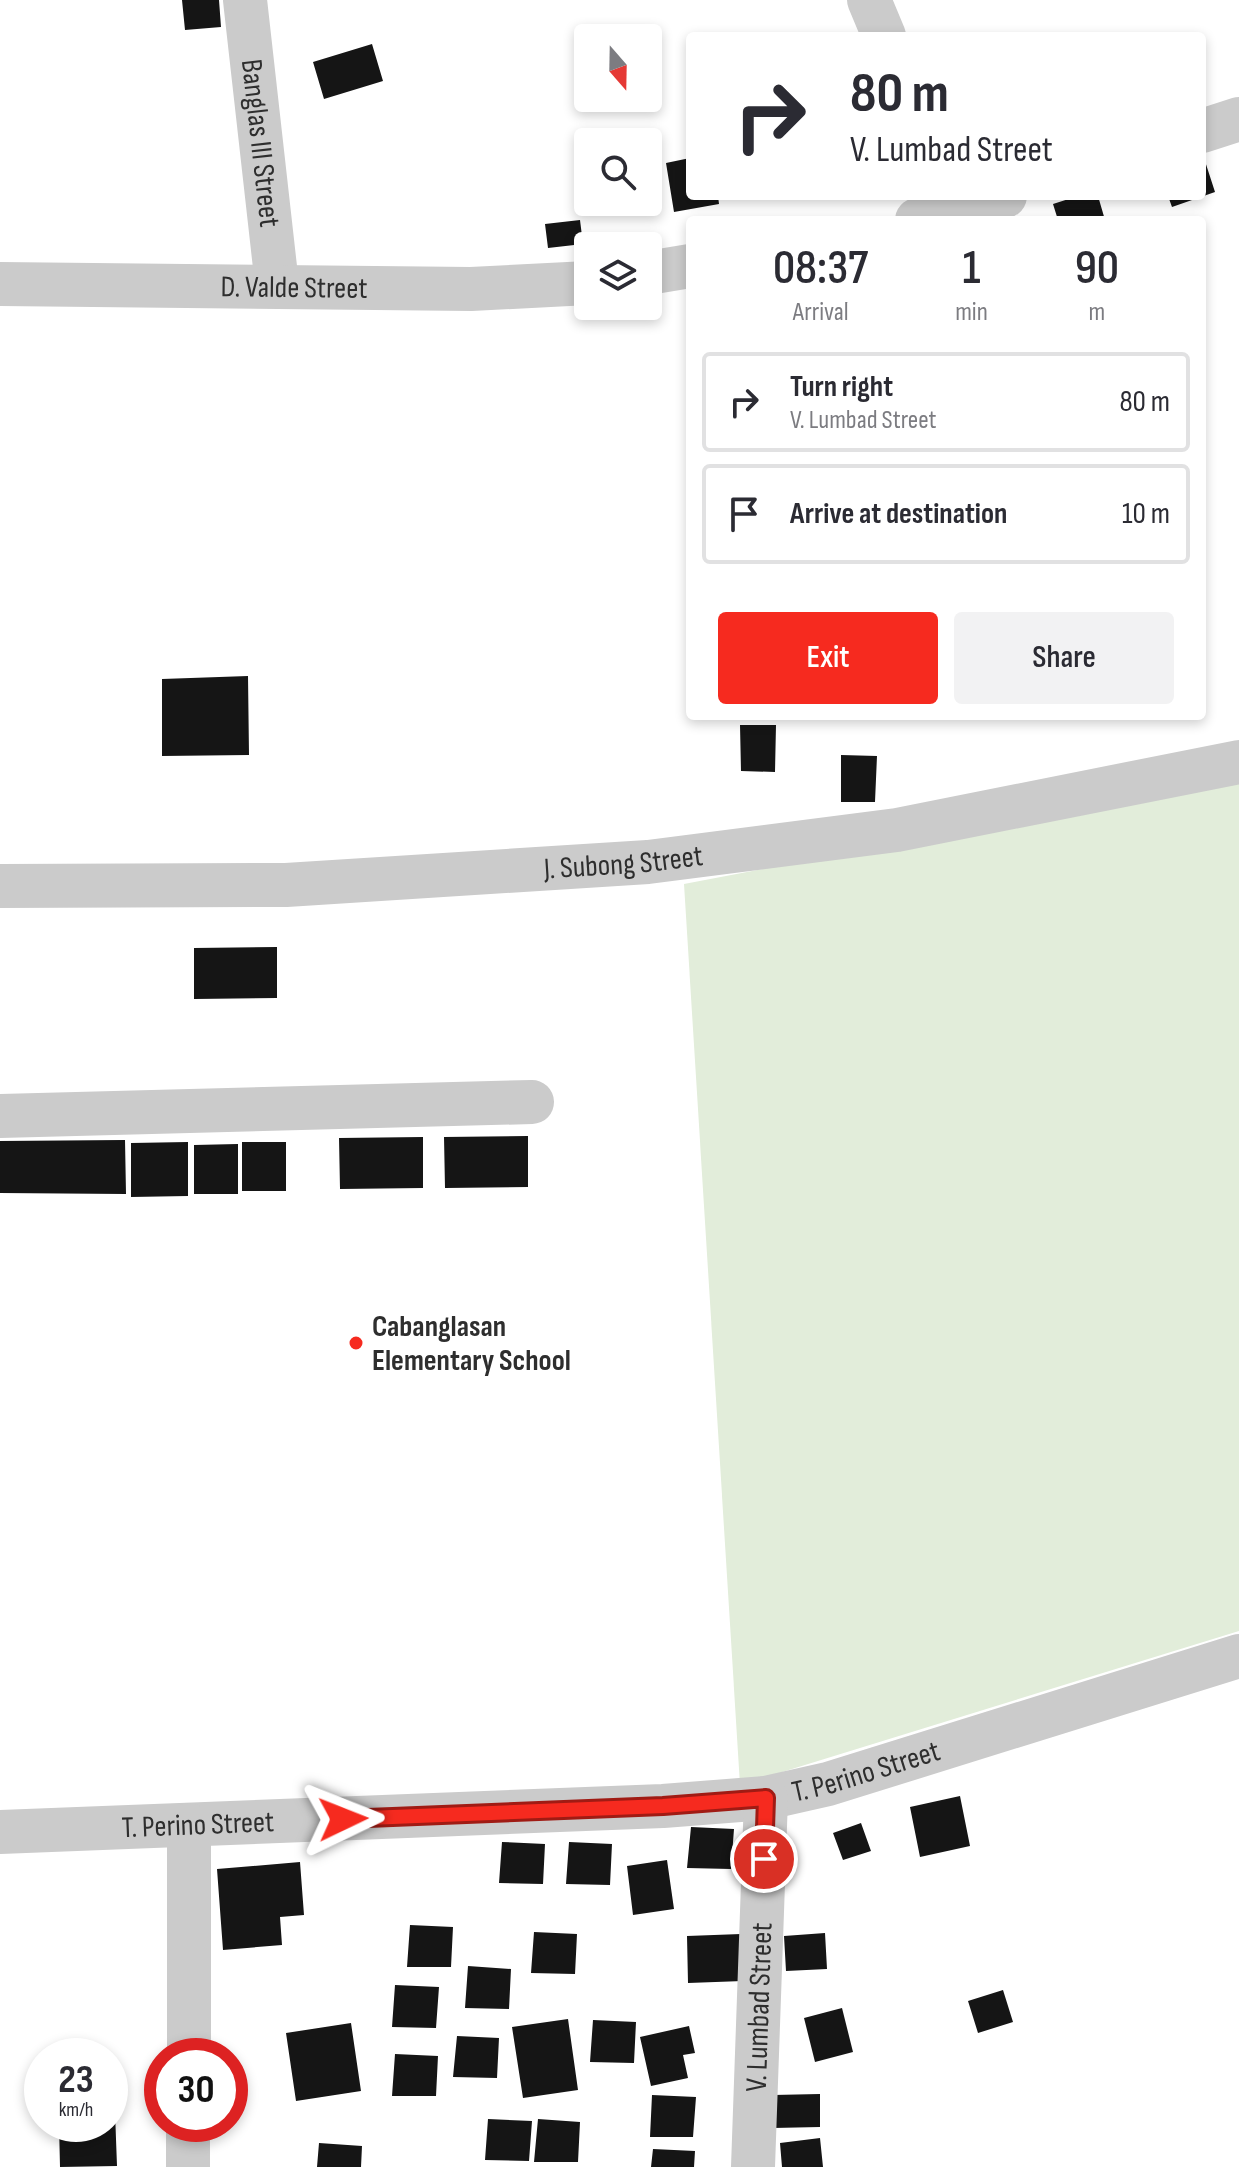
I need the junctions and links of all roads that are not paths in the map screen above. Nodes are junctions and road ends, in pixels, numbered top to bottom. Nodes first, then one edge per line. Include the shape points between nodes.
1 (245, 0) edge
2 (869, 0) edge
3 (882, 32) edge
4 (1239, 119) edge
5 (1206, 130) edge
6 (985, 200) edge
7 (940, 209) edge
8 (686, 267) edge
9 (662, 271) edge
10 (0, 284) edge
11 (574, 284) edge
12 (277, 285) junction
13 (1239, 762) edge
14 (0, 886) edge
15 (532, 1102) dead end
16 (0, 1116) edge
17 (1239, 1656) edge
18 (766, 1798) junction
19 (189, 1825) junction
20 (0, 1832) edge
21 (189, 2038) edge
22 (188, 2142) edge
23 (188, 2167) edge
24 (753, 2167) edge

1 - 12 street, Banglas III Street
2 - 3 street
4 - 5 street
6 - 7 street
8 - 9 street
10 - 12 street, D. Valde Street
11 - 12 street, D. Valde Street via 471,289
13 - 14 street, J. Subong Street via 897,830 648,862 286,885
15 - 16 street
17 - 18 street, T. Perino Street
18 - 19 street, T. Perino Street
18 - 24 street, V. Lumbad Street
19 - 20 street, T. Perino Street
19 - 21 street
22 - 23 street

